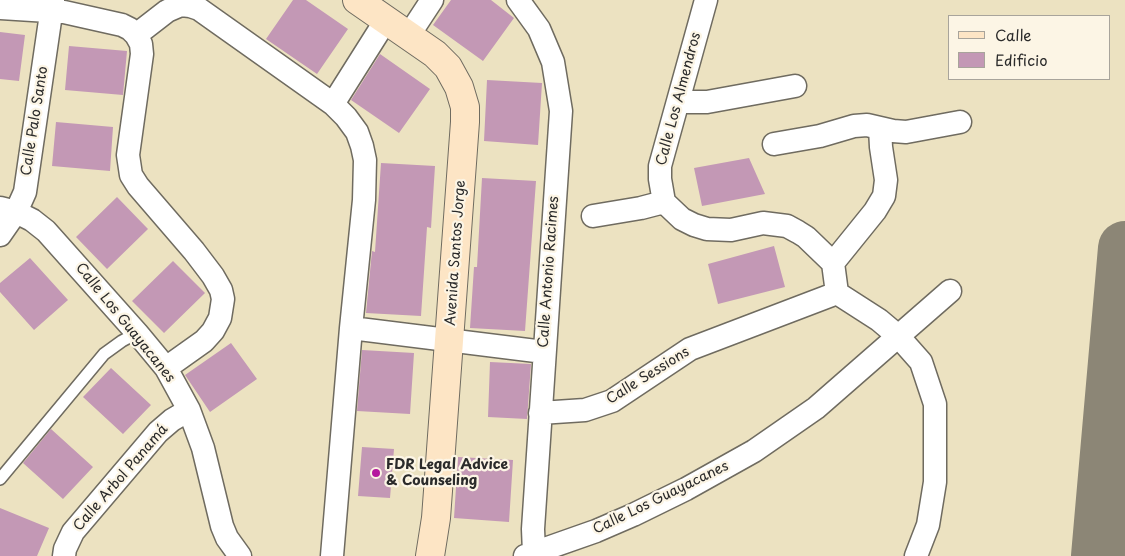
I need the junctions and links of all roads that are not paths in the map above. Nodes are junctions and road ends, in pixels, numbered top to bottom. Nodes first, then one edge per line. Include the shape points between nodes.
1 (357, 0) edge
2 (432, 0) edge
3 (518, 0) edge
4 (706, 0) edge
5 (180, 2) edge
6 (52, 5) edge
7 (0, 8) edge
8 (386, 20) junction
9 (136, 35) junction
10 (409, 35) junction
11 (795, 86) dead end
12 (679, 102) junction
13 (333, 104) junction
14 (960, 122) dead end
15 (880, 128) junction
16 (774, 144) dead end
17 (664, 202) junction
18 (8, 210) edge
19 (593, 216) dead end
20 (0, 236) edge
21 (833, 263) junction
22 (950, 290) dead end
23 (837, 293) junction
24 (351, 328) junction
25 (137, 333) junction
26 (898, 336) junction
27 (449, 341) junction
28 (544, 352) junction
29 (166, 368) junction
30 (189, 410) junction
31 (540, 413) junction
32 (0, 479) edge
33 (530, 555) edge
34 (64, 556) edge
35 (240, 556) edge
36 (332, 556) edge
37 (430, 556) edge
38 (916, 556) edge

1 - 8 main road, Avenida Santos Jorge
2 - 10 street
3 - 28 street, Calle Antonio Racimes via 539,30 553,62 561,111
4 - 12 street, Calle Los Almendros
5 - 9 street
5 - 13 street via 199,9
6 - 7 street
6 - 9 street via 64,12 122,25
6 - 18 street, Calle Palo Santo via 25,192
8 - 10 main road, Avenida Santos Jorge
8 - 13 street
9 - 29 street via 142,54 128,155 131,175 213,276 223,299 220,318 213,331
10 - 27 main road, Avenida Santos Jorge via 448,67 460,87 465,106
11 - 12 street via 707,102
12 - 17 street, Calle Los Almendros via 660,166
13 - 24 street via 357,132 365,160
14 - 15 street via 906,132
15 - 16 street via 854,126
15 - 21 street via 886,180 884,196
17 - 19 street
17 - 21 street via 682,219 707,229 730,230 763,223 787,226 806,237
18 - 20 street, Calle Palo Santo
18 - 25 street, Calle Los Guayacanes via 32,220 46,231
21 - 23 street
22 - 26 street, Calle Los Guayacanes
23 - 26 street
23 - 31 street, Calle Sessions via 690,349 612,402 585,410
24 - 27 street
24 - 36 street
25 - 29 street, Calle Los Guayacanes
25 - 32 lane via 104,354
26 - 33 street, Calle Los Guayacanes via 816,408 729,466 634,515
26 - 38 street via 921,362 935,404 935,482 928,525
27 - 28 street
27 - 37 main road, Avenida Santos Jorge via 436,518
28 - 31 street, Calle Antonio Racimes
29 - 30 street, Calle Los Guayacanes
30 - 34 street, Calle Arbol Panamá via 172,420 151,440 73,532
30 - 35 street, Calle Los Guayacanes via 203,448 222,526
31 - 33 street, Calle Antonio Racimes

